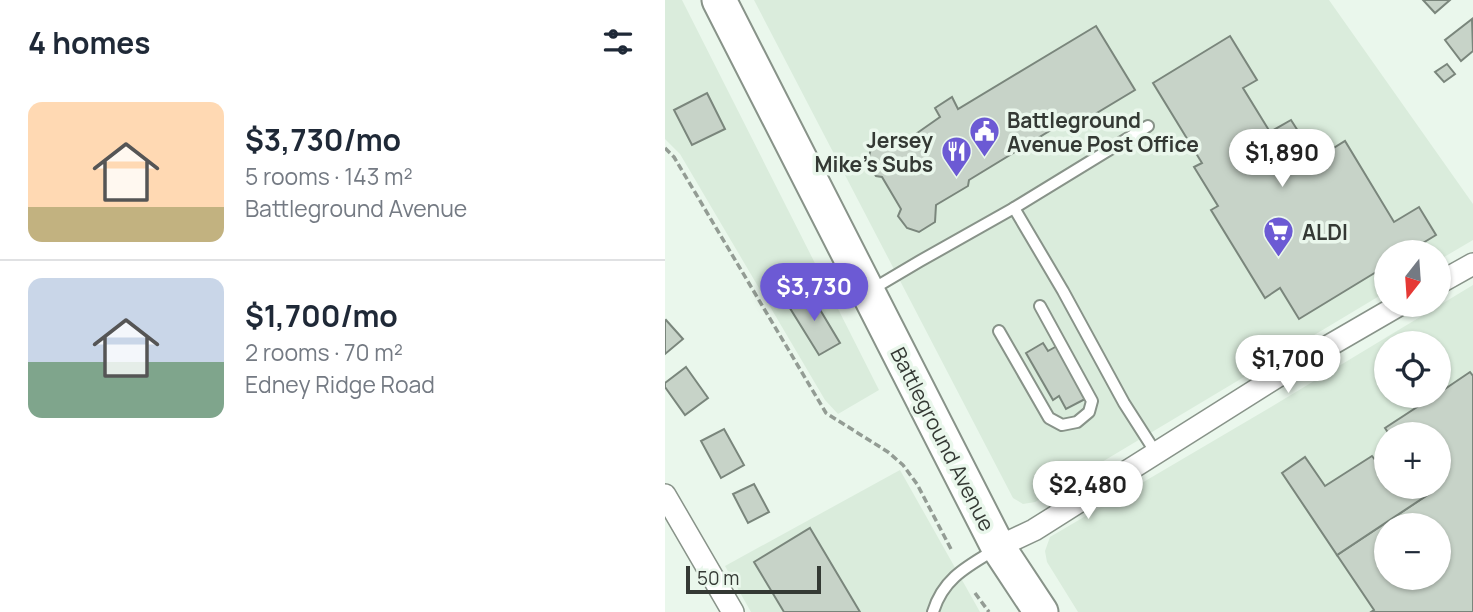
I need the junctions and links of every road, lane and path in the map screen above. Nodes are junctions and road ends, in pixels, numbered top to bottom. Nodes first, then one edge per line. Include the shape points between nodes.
1 (719, 0) edge
2 (1147, 126) dead end
3 (665, 148) edge
4 (1014, 208) junction
5 (1473, 264) edge
6 (1451, 276) edge
7 (869, 292) junction
8 (1040, 306) dead end
9 (1379, 317) edge
10 (999, 331) dead end
11 (1156, 453) junction
12 (665, 495) edge
13 (998, 547) junction
14 (952, 551) dead end
15 (975, 593) dead end
16 (733, 612) edge
17 (933, 612) edge
18 (989, 612) edge
19 (1041, 612) edge

1 - 7 main road, Battleground Avenue
2 - 4 lane
3 - 14 path via 827,413 904,465
4 - 7 lane
4 - 11 lane
5 - 6 street
7 - 13 main road, Battleground Avenue
8 - 10 lane via 1092,401 1089,412 1077,422 1062,425 1049,418
9 - 11 street
11 - 13 street via 1034,530
12 - 16 street
13 - 17 lane via 962,569
13 - 19 main road, Battleground Avenue
15 - 18 path

